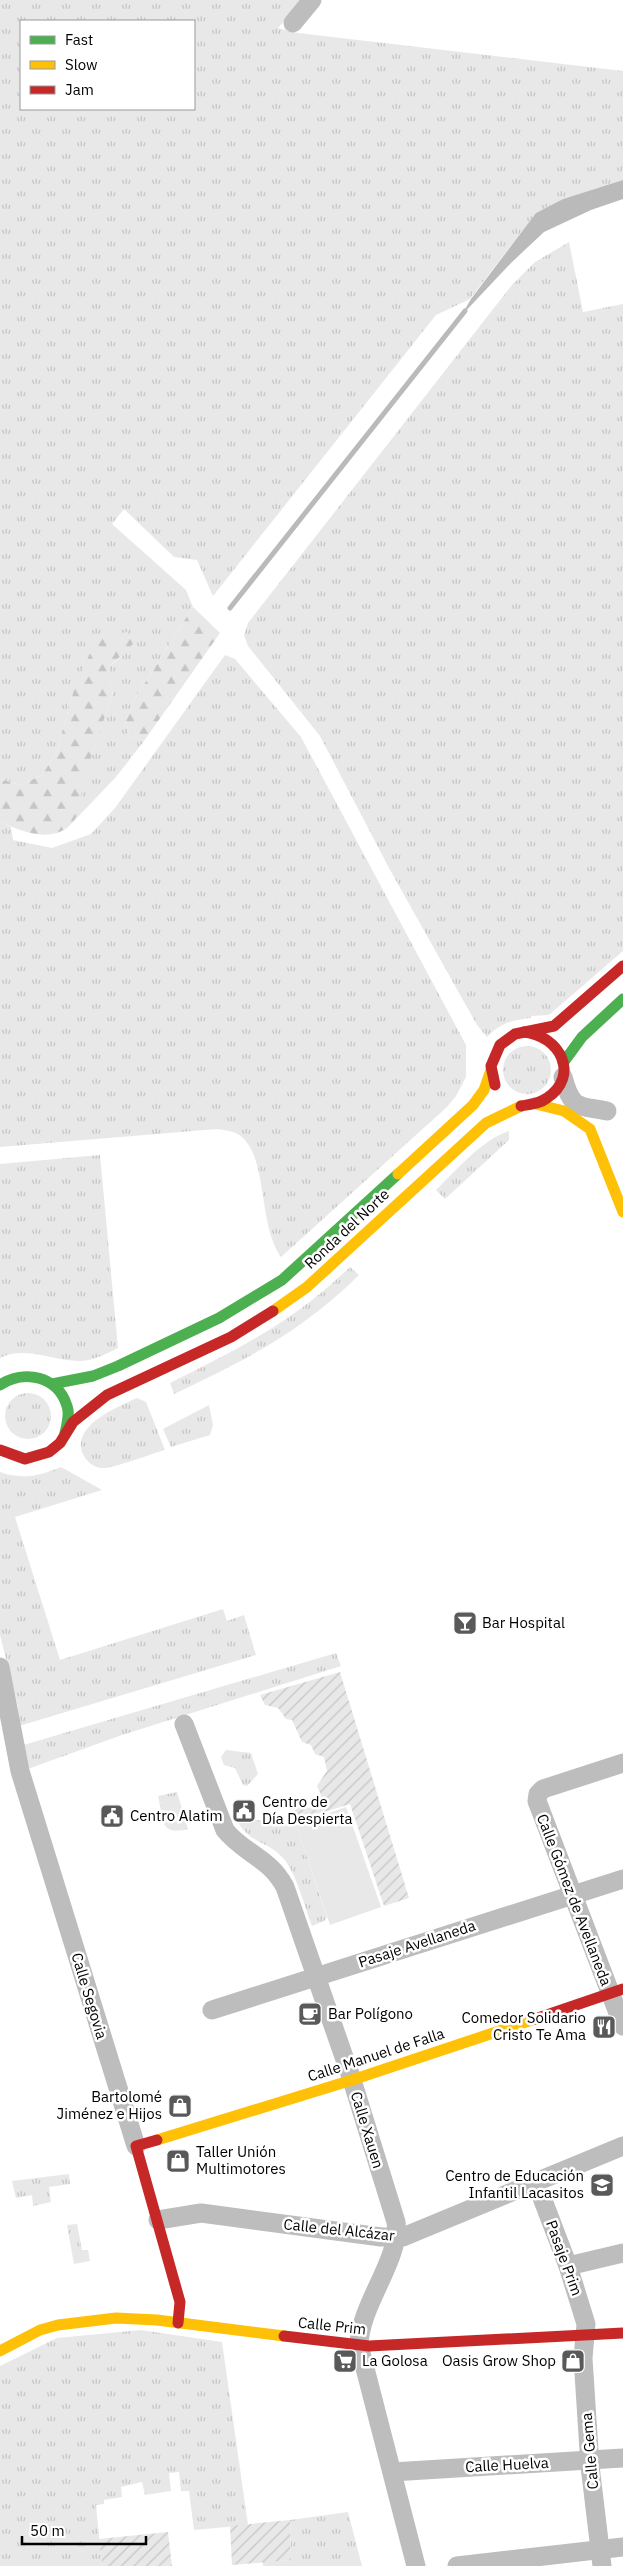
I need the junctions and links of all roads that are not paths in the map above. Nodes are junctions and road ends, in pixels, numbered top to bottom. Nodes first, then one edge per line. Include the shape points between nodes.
1 (312, 0) edge
2 (293, 23) dead end
3 (623, 966) edge
4 (623, 999) edge
5 (524, 1032) junction
6 (491, 1070) junction
7 (563, 1070) junction
8 (536, 1104) junction
9 (524, 1105) junction
10 (615, 1109) edge
11 (579, 1120) junction
12 (623, 1212) edge
13 (52, 1384) junction
14 (0, 1385) edge
15 (65, 1433) junction
16 (0, 1450) edge
17 (0, 1667) edge
18 (184, 1724) dead end
19 (623, 1763) edge
20 (623, 1879) edge
21 (572, 1895) junction
22 (317, 1976) junction
23 (616, 1991) edge
24 (212, 2010) dead end
25 (623, 2026) edge
26 (352, 2080) junction
27 (136, 2146) junction
28 (623, 2146) edge
29 (536, 2182) junction
30 (158, 2220) junction
31 (396, 2238) junction
32 (623, 2253) edge
33 (568, 2266) junction
34 (178, 2323) junction
35 (40, 2330) junction
36 (13, 2331) dead end
37 (623, 2333) edge
38 (586, 2335) junction
39 (359, 2345) junction
40 (0, 2351) edge
41 (623, 2458) edge
42 (590, 2460) junction
43 (392, 2472) junction
44 (623, 2547) edge
45 (602, 2558) edge
46 (416, 2566) edge
47 (457, 2566) edge

1 - 2 street
3 - 5 main road via 554,1026
4 - 7 main road via 575,1045
5 - 6 main road via 515,1034 500,1045
5 - 7 main road via 546,1038 558,1049
6 - 9 main road via 492,1079 504,1096
6 - 13 main road, Ronda del Norte via 484,1090 473,1105 282,1280 219,1318 118,1366 93,1376
7 - 8 main road via 553,1094
7 - 10 street via 569,1094 580,1106
8 - 9 main road, Ronda del Norte
8 - 11 main road via 553,1107
9 - 15 main road, Ronda del Norte via 486,1123 307,1287 271,1313 231,1337 106,1395 76,1419
10 - 11 street
11 - 12 main road via 594,1136
13 - 14 main road via 28,1375 15,1376
13 - 15 main road via 67,1406
15 - 16 main road, Ronda del Norte via 56,1448 38,1457 25,1459
17 - 27 street, Calle Segovia via 20,1772
18 - 22 street, Calle Xauen via 225,1830 266,1861 285,1887
19 - 21 street, Calle Gómez de Avellaneda via 543,1789 538,1794 537,1801
20 - 21 street, Pasaje Avellaneda
21 - 22 street, Pasaje Avellaneda
21 - 23 street, Calle Gómez de Avellaneda
22 - 24 street, Pasaje Avellaneda
22 - 26 street, Calle Xauen
23 - 25 street, Calle Gómez de Avellaneda
23 - 26 main road, Calle Manuel de Falla
26 - 27 main road, Calle Manuel de Falla
26 - 31 street, Calle Xauen via 396,2222
27 - 30 main road, Calle Segovia
28 - 29 street, Calle del Alcázar
29 - 31 street, Calle del Alcázar
29 - 33 street, Pasaje Prim
30 - 31 street, Calle del Alcázar via 200,2212
30 - 34 main road, Calle Segovia via 180,2302
31 - 39 street, Calle Xauen via 360,2328
32 - 33 street
33 - 38 street, Pasaje Prim via 583,2310
34 - 35 main road, Calle Prim via 116,2318
34 - 39 main road, Calle Prim
35 - 36 main road, Calle Prim
35 - 40 main road, Calle Prim
37 - 38 main road, Calle Prim
38 - 39 main road, Calle Prim
38 - 42 street, Calle Gema via 583,2358
39 - 43 street, Calle Xauen
41 - 42 street, Calle Huelva
42 - 43 street, Calle Huelva
42 - 45 street, Calle Gema
43 - 46 street, Calle Xauen
44 - 45 street
45 - 47 street

